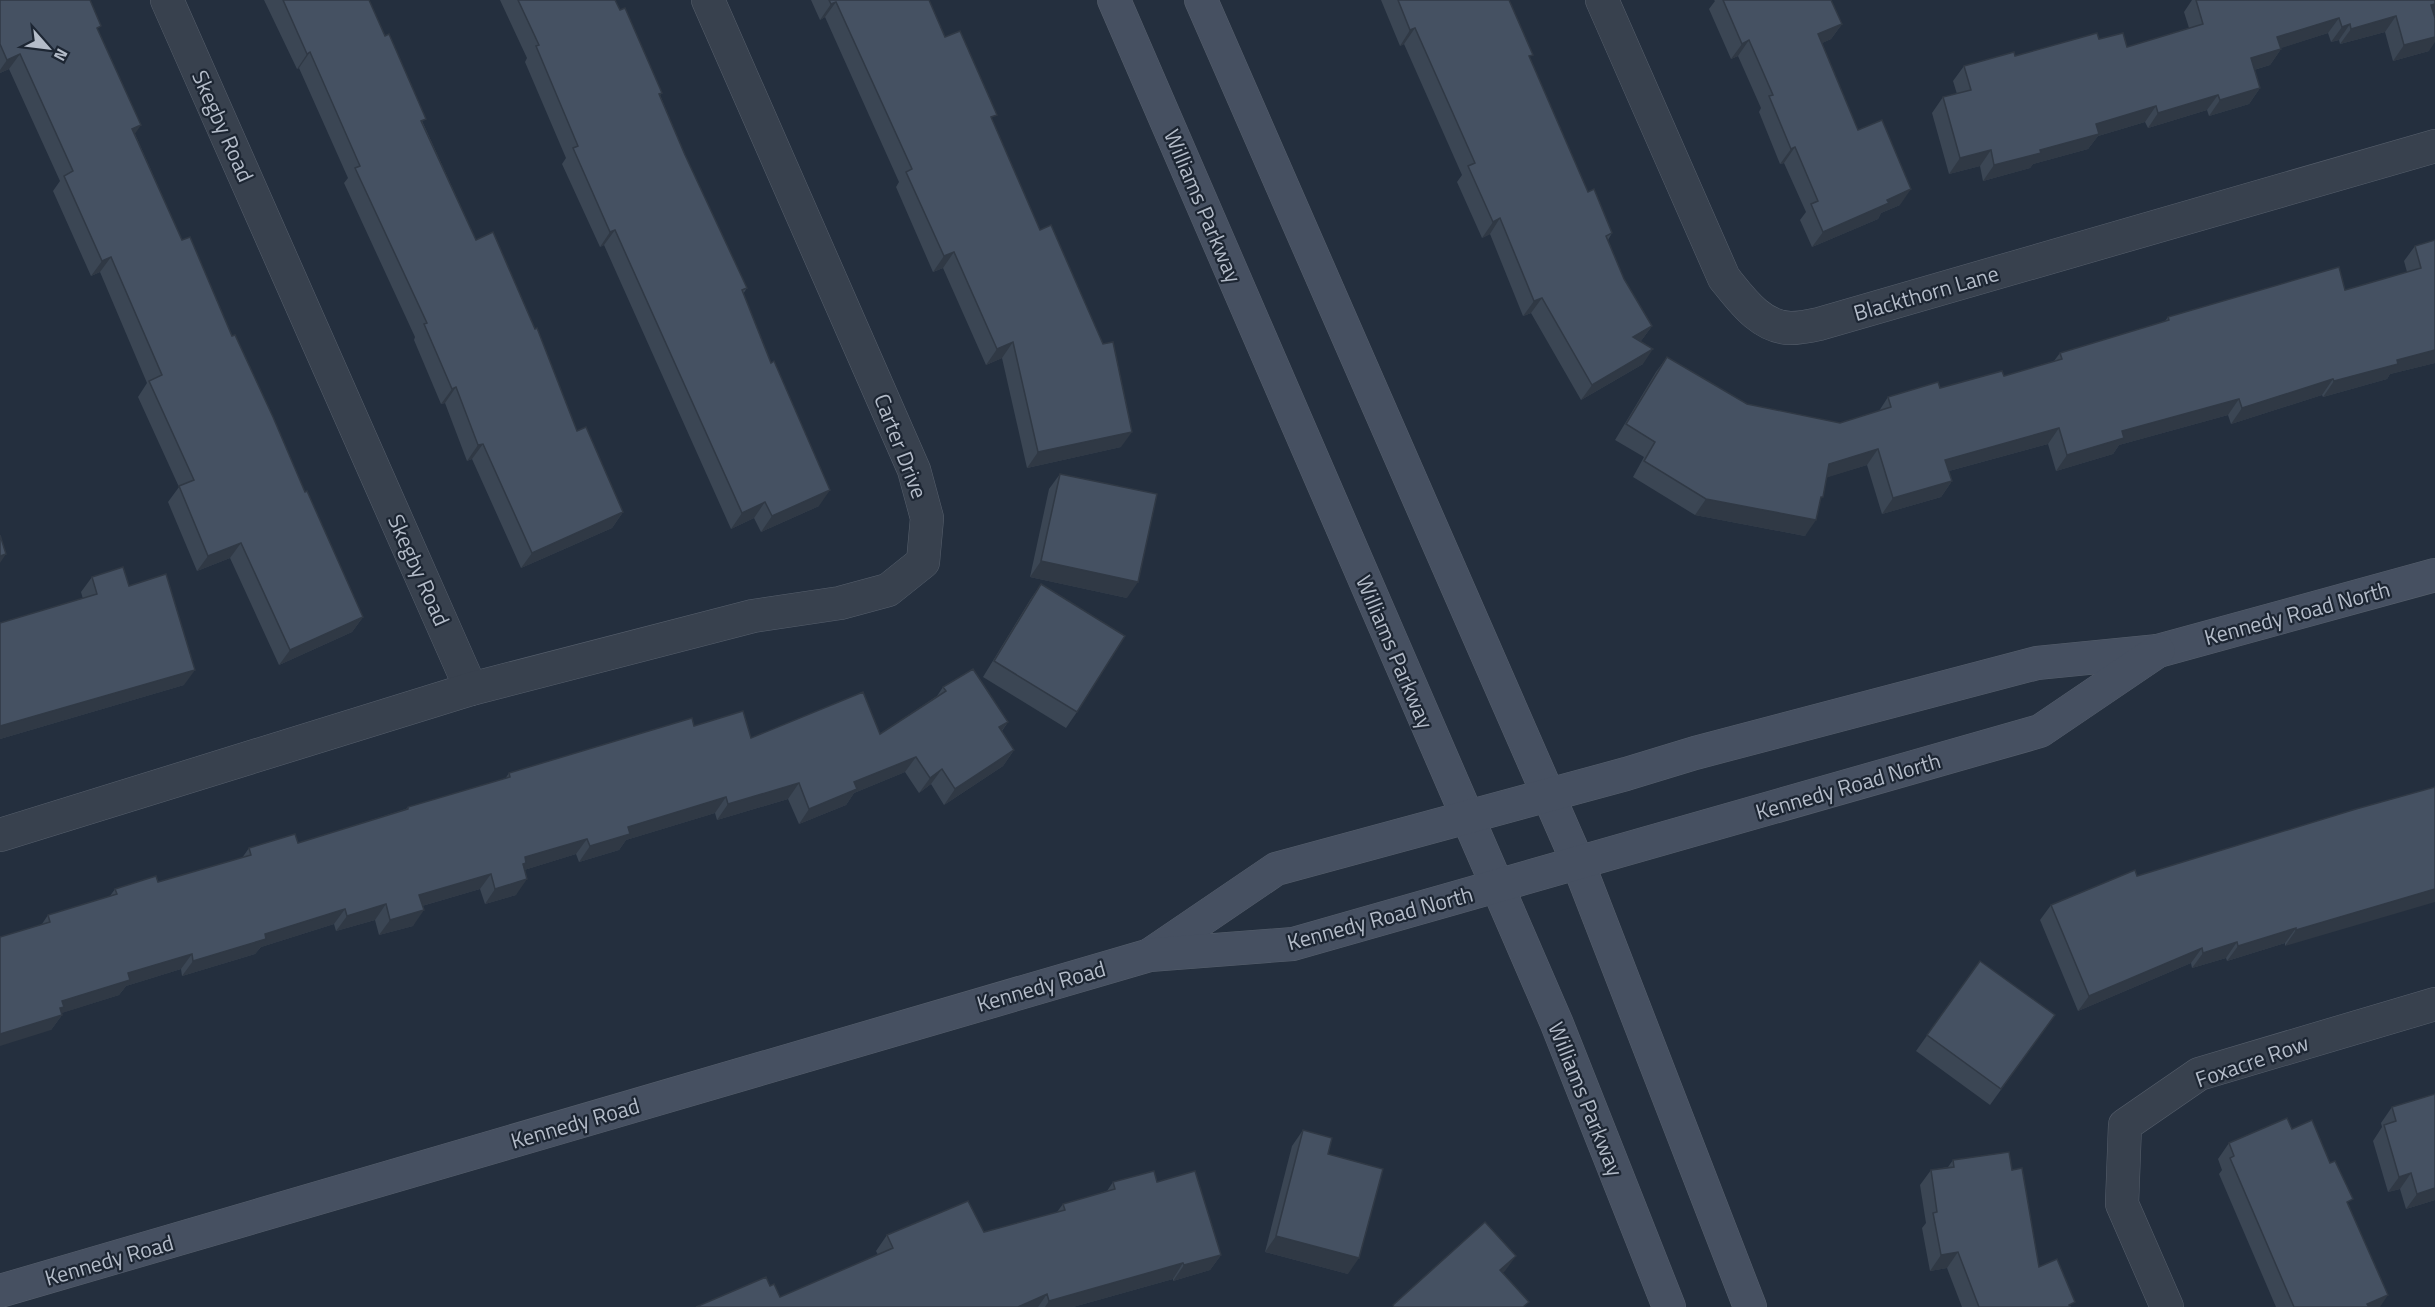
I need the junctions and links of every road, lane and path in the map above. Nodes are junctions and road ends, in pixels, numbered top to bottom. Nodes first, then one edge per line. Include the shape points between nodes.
1 (167, 0) edge
2 (708, 0) edge
3 (1114, 0) edge
4 (1201, 0) edge
5 (1602, 0) edge
6 (2435, 146) edge
7 (2435, 575) edge
8 (2158, 651) junction
9 (471, 689) junction
10 (1547, 795) junction
11 (1466, 817) junction
12 (0, 835) edge
13 (1578, 863) junction
14 (1496, 886) junction
15 (1150, 955) junction
16 (2435, 1004) edge
17 (0, 1291) edge
18 (1669, 1307) edge
19 (1749, 1307) edge
20 (2167, 1307) edge

1 - 9 street, Skegby Road
2 - 9 street, Carter Drive via 914,470 927,518 923,562 888,590 840,603 753,616
3 - 11 main road, Williams Parkway
4 - 10 main road
5 - 6 street, Blackthorn Lane via 1724,278 1766,322 1790,328 1819,324
7 - 8 main road, Kennedy Road North
8 - 10 main road, Kennedy Road North via 2037,663
8 - 13 main road, Kennedy Road North via 2040,731
9 - 12 street
10 - 11 main road, Kennedy Road North
10 - 13 main road
11 - 14 main road, Williams Parkway
11 - 15 main road, Kennedy Road North via 1276,869
13 - 14 main road, Kennedy Road North
13 - 19 main road
14 - 15 main road, Kennedy Road North via 1293,944
14 - 18 main road, Williams Parkway via 1557,1024
15 - 17 main road, Kennedy Road
16 - 20 street, Foxacre Row via 2199,1074 2125,1125 2122,1204

